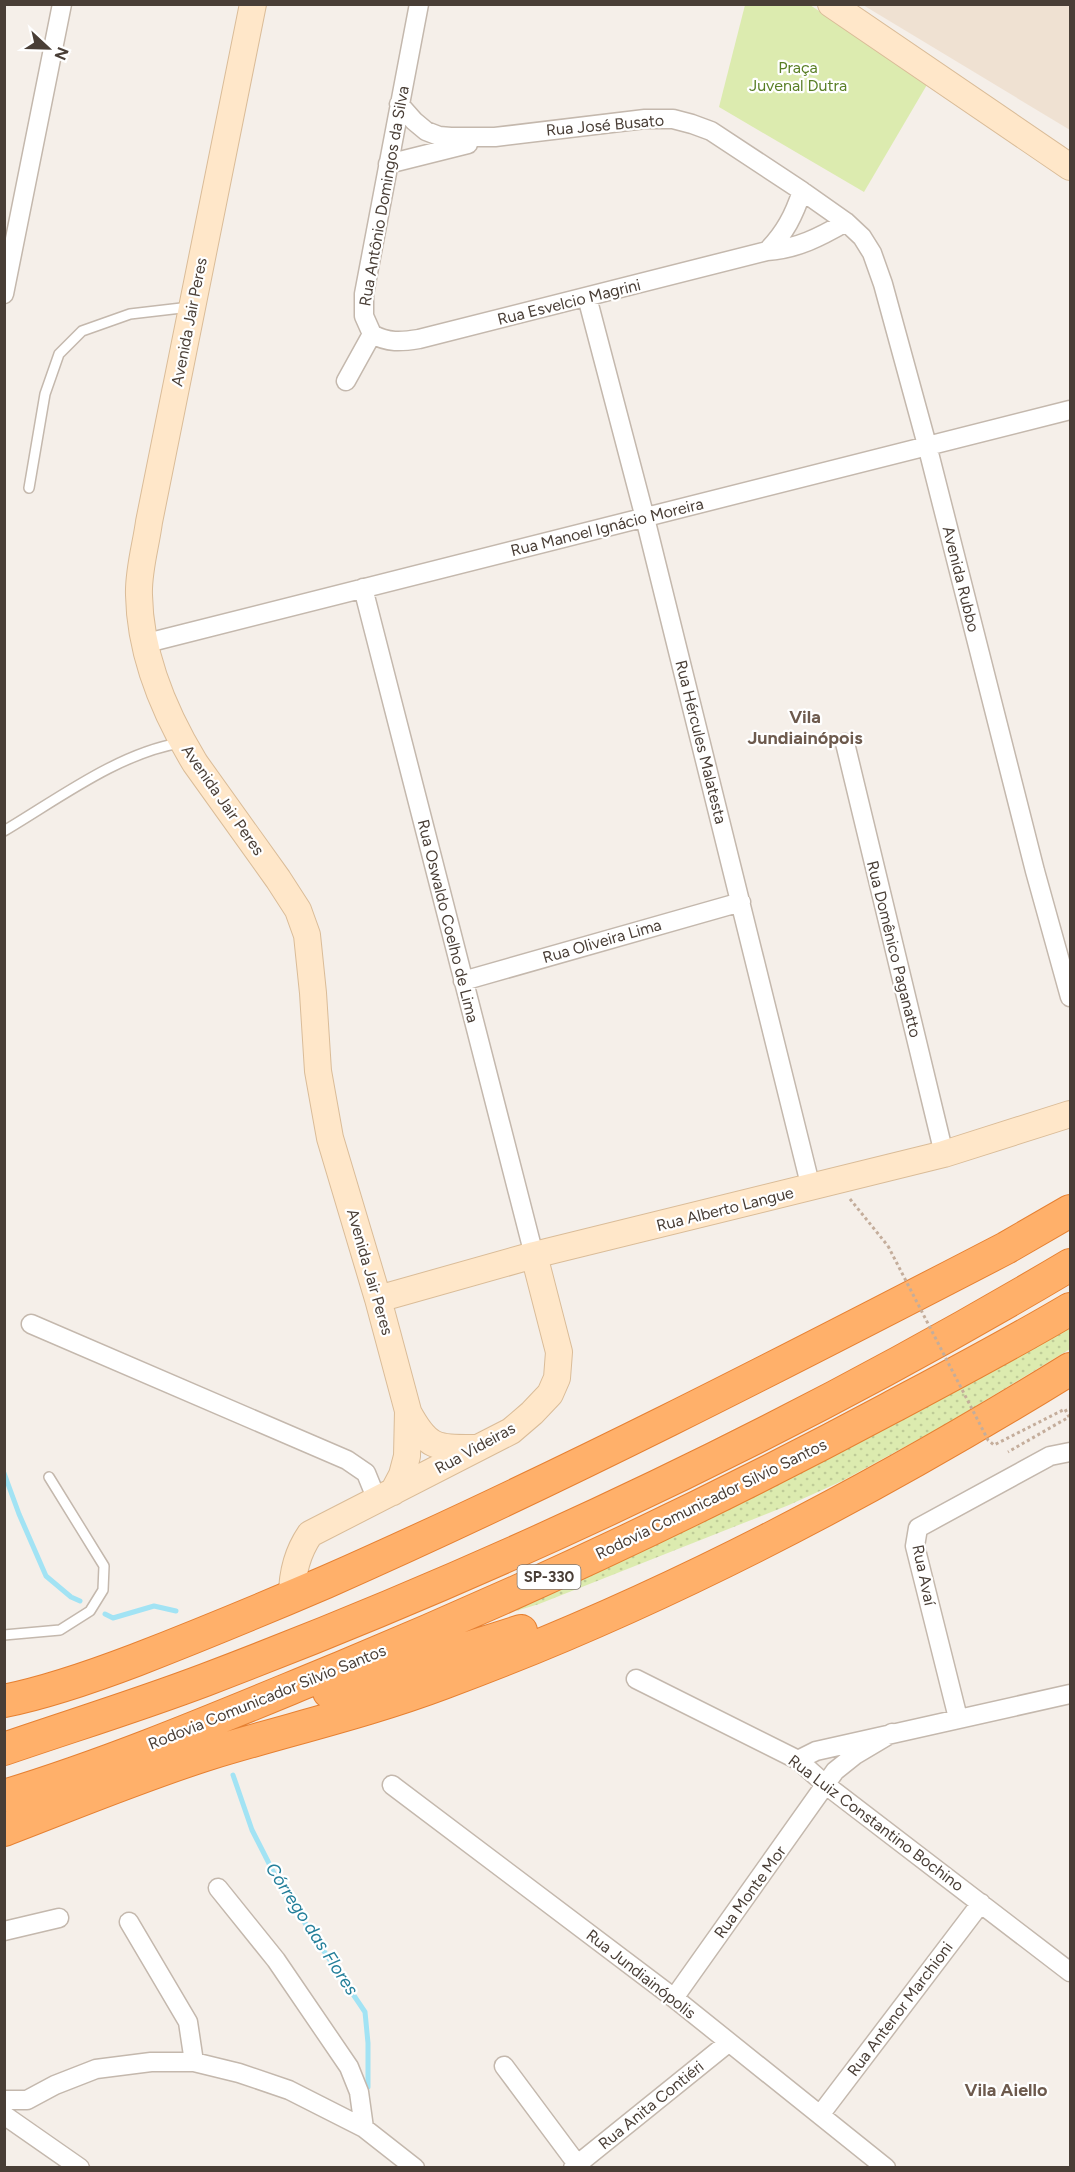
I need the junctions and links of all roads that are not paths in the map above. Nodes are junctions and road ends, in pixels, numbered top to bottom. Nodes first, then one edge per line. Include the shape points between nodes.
1 (62, 4) edge
2 (253, 4) edge
3 (419, 4) edge
4 (831, 4) edge
5 (399, 104) junction
6 (495, 136) junction
7 (388, 164) junction
8 (1071, 167) edge
9 (802, 191) junction
10 (846, 222) junction
11 (767, 251) junction
12 (4, 294) edge
13 (587, 297) junction
14 (192, 307) junction
15 (372, 334) junction
16 (346, 381) dead end
17 (1071, 410) edge
18 (927, 444) junction
19 (29, 489) dead end
20 (645, 518) junction
21 (363, 588) junction
22 (143, 644) junction
23 (183, 742) junction
24 (845, 743) dead end
25 (4, 831) edge
26 (741, 902) junction
27 (463, 981) junction
28 (1071, 997) edge
29 (1071, 1114) edge
30 (944, 1154) junction
31 (811, 1188) junction
32 (1071, 1211) edge
33 (534, 1255) junction
34 (1071, 1265) edge
35 (378, 1299) junction
36 (1071, 1309) edge
37 (31, 1324) dead end
38 (1071, 1369) edge
39 (408, 1411) junction
40 (481, 1448) junction
41 (1071, 1452) edge
42 (49, 1477) dead end
43 (385, 1496) junction
44 (818, 1515) junction
45 (292, 1596) junction
46 (4, 1635) edge
47 (636, 1679) dead end
48 (1071, 1694) edge
49 (4, 1701) edge
50 (4, 1718) edge
51 (958, 1718) junction
52 (892, 1733) junction
53 (175, 1736) junction
54 (4, 1749) edge
55 (798, 1760) junction
56 (392, 1785) dead end
57 (826, 1785) junction
58 (4, 1796) edge
59 (4, 1830) edge
60 (218, 1888) dead end
61 (981, 1903) junction
62 (59, 1918) dead end
63 (129, 1922) dead end
64 (4, 1931) edge
65 (1071, 1972) edge
66 (674, 1998) junction
67 (728, 2043) junction
68 (194, 2062) junction
69 (504, 2066) dead end
70 (4, 2100) edge
71 (4, 2115) edge
72 (820, 2115) junction
73 (364, 2128) junction
74 (575, 2166) edge
75 (80, 2168) edge
76 (415, 2168) edge
77 (886, 2168) edge

1 - 12 street
2 - 14 street, Avenida Jair Peres
3 - 5 street, Rua Antônio Domingos da Silva
4 - 8 street
5 - 6 street, Rua José Busato via 426,131 439,136
5 - 7 street, Rua Antônio Domingos da Silva
6 - 7 street, Rua José Busato
6 - 9 street, Rua José Busato via 673,119 711,131
7 - 15 street, Rua Antônio Domingos da Silva via 364,294 364,316
9 - 10 street, Avenida Rubbo
9 - 11 street via 793,217
10 - 11 street, Rua Esvelcio Magrini via 811,242
10 - 18 street, Avenida Rubbo via 872,253
11 - 13 street, Rua Esvelcio Magrini
13 - 15 street, Rua Esvelcio Magrini via 419,339 398,342
13 - 20 street, Rua Hércules Malatesta
14 - 19 lane via 130,314 82,331 59,354 45,394
14 - 22 street, Avenida Jair Peres via 140,581
15 - 16 street
17 - 18 street, Rua Manoel Ignácio Moreira
18 - 20 street, Rua Manoel Ignácio Moreira
18 - 28 street, Avenida Rubbo via 1035,871
20 - 21 street, Rua Manoel Ignácio Moreira
20 - 26 street, Rua Hércules Malatesta
21 - 22 street, Rua Manoel Ignácio Moreira
21 - 27 street, Rua Oswaldo Coelho de Lima
22 - 23 street, Avenida Jair Peres via 155,682
23 - 25 lane via 103,772
23 - 35 street, Avenida Jair Peres via 298,910 307,935 318,1071 330,1138
24 - 30 street, Rua Domênico Paganatto
26 - 27 street, Rua Oliveira Lima
26 - 31 street, Rua Hércules Malatesta
27 - 33 street, Rua Oswaldo Coelho de Lima
29 - 30 street, Rua Alberto Langue
30 - 31 street, Rua Alberto Langue
31 - 33 street, Rua Alberto Langue
32 - 45 highway via 977,1263 608,1450
33 - 35 street, Rua Alberto Langue
33 - 40 street, Rua Videiras via 559,1352 557,1378 550,1394 532,1413
34 - 54 highway, SP-330 via 794,1418 566,1529 380,1610 203,1680
35 - 39 street, Avenida Jair Peres
36 - 53 highway, Rodovia Comunicador Silvio Santos / SP-330 via 794,1460 581,1563
37 - 43 street via 348,1460 366,1473
38 - 44 highway
39 - 40 street, Avenida Jair Peres via 420,1434 431,1442 452,1448
39 - 43 street, Avenida Jair Peres via 407,1456 402,1474
40 - 43 street, Rua Videiras
41 - 51 street, Rua Avaí via 1050,1456 918,1528 915,1546
42 - 46 lane via 104,1566 103,1590 90,1611 60,1630
43 - 45 street via 310,1534 295,1566
44 - 53 highway via 752,1536 585,1609 495,1640
44 - 59 highway via 614,1614 442,1684 207,1754
45 - 49 highway via 110,1670
45 - 50 highway via 279,1616 237,1634
47 - 55 street, Rua Luiz Constantino Bochino
48 - 51 street
51 - 52 street
52 - 55 street via 816,1751
52 - 57 street, Rua Monte Mor via 855,1755 835,1771
53 - 58 highway, Rodovia Comunicador Silvio Santos / SP-330
55 - 57 street, Rua Luiz Constantino Bochino
56 - 66 street, Rua Jundiainópolis
57 - 61 street, Rua Luiz Constantino Bochino
57 - 66 street, Rua Monte Mor
60 - 73 street via 276,1960 349,2067 359,2092
61 - 65 street, Rua Luiz Constantino Bochino
61 - 72 street, Rua Antenor Marchioni
62 - 64 street
63 - 68 street via 188,2022
66 - 67 street, Rua Jundiainópolis
67 - 72 street, Rua Jundiainópolis
67 - 74 street, Rua Anita Contiéri
68 - 70 street via 150,2062 96,2069 27,2100
68 - 73 street via 290,2090
69 - 74 street
71 - 75 street
72 - 77 street, Rua Jundiainópolis
73 - 76 street

